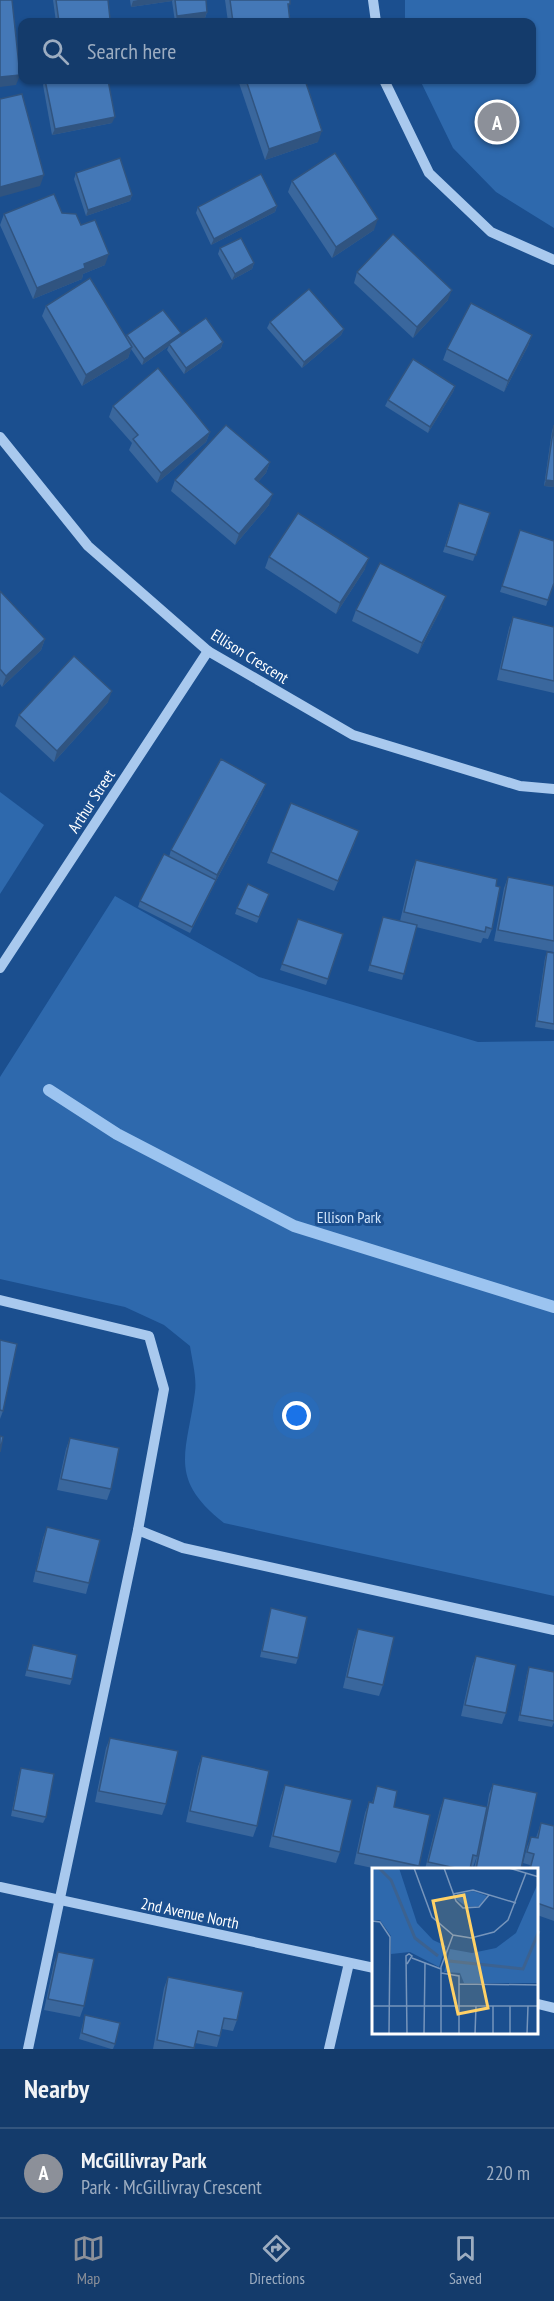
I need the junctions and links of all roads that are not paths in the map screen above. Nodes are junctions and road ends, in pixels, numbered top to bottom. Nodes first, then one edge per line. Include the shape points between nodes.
1 (373, 0) edge
2 (375, 18) edge
3 (386, 84) edge
4 (554, 260) edge
5 (0, 437) edge
6 (208, 651) junction
7 (554, 789) edge
8 (0, 968) edge
9 (0, 1300) edge
10 (138, 1530) junction
11 (554, 1630) edge
12 (0, 1887) edge
13 (60, 1900) junction
14 (348, 1963) junction
15 (372, 1968) edge
16 (539, 2004) edge
17 (554, 2008) edge
18 (28, 2049) edge
19 (329, 2049) edge

1 - 2 street
3 - 4 street via 429,173 491,232
5 - 6 street, Ellison Crescent via 88,546
6 - 7 street, Ellison Crescent via 353,735 520,786
6 - 8 street, Arthur Street
9 - 10 street via 149,1336 164,1389
10 - 11 street via 183,1548
10 - 13 street
12 - 13 street, 2nd Avenue North
13 - 14 street, 2nd Avenue North
13 - 18 street
14 - 15 street, 2nd Avenue North
14 - 19 street
16 - 17 street

